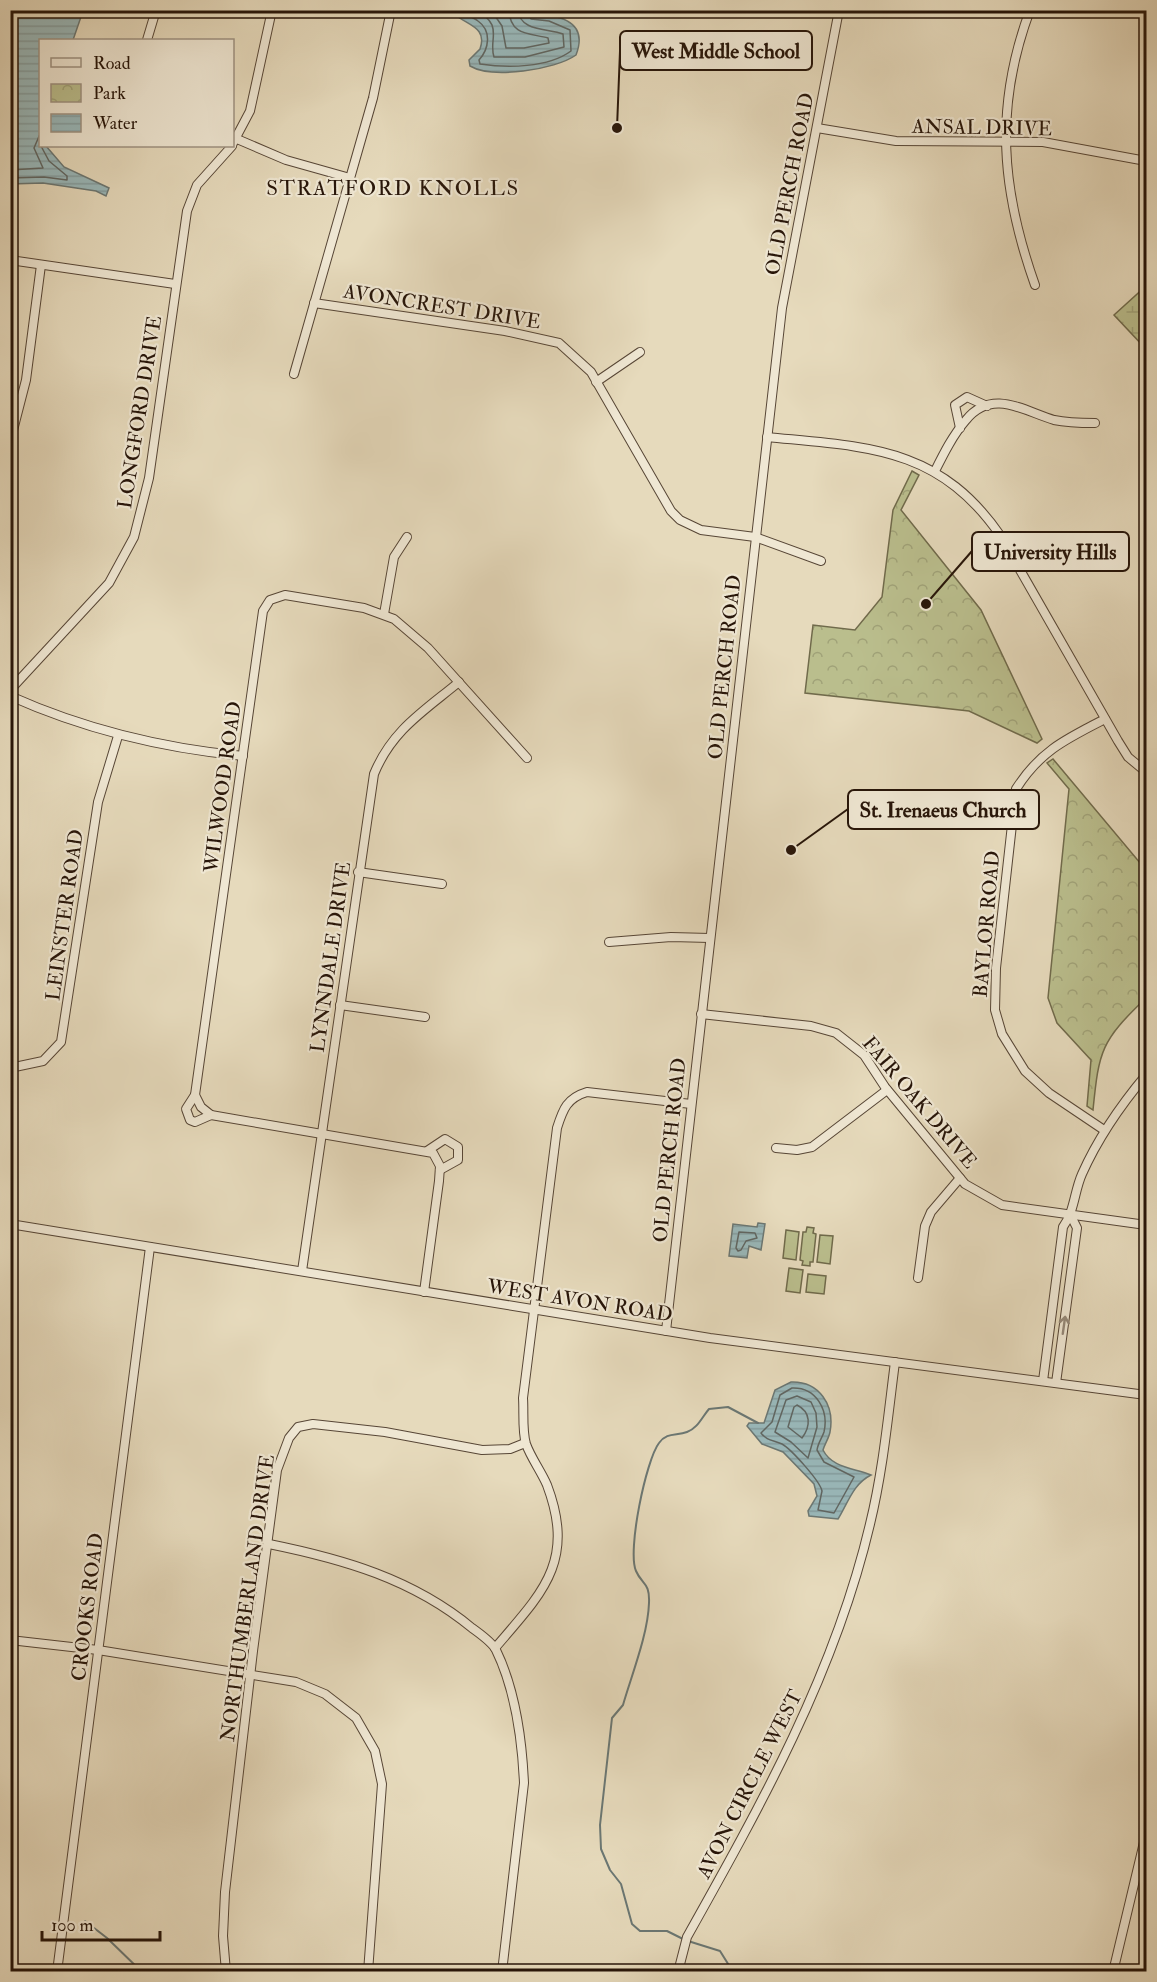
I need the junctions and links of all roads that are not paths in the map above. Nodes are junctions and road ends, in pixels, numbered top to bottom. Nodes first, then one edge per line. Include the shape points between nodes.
1 (156, 10) edge
2 (272, 10) edge
3 (391, 10) edge
4 (839, 10) edge
5 (1030, 10) edge
6 (147, 39) edge
7 (817, 128) junction
8 (1006, 141) junction
9 (234, 143) edge
10 (231, 147) edge
11 (1146, 161) edge
12 (350, 178) junction
13 (10, 260) edge
14 (41, 265) junction
15 (176, 284) junction
16 (1035, 285) dead end
17 (314, 303) junction
18 (640, 352) dead end
19 (294, 374) dead end
20 (596, 382) junction
21 (987, 406) junction
22 (1095, 423) dead end
23 (960, 428) junction
24 (767, 437) junction
25 (10, 442) edge
26 (934, 471) junction
27 (407, 537) dead end
28 (755, 537) junction
29 (821, 561) dead end
30 (384, 614) junction
31 (459, 682) junction
32 (10, 690) edge
33 (10, 696) edge
34 (1105, 719) junction
35 (118, 736) junction
36 (243, 756) junction
37 (527, 758) dead end
38 (1146, 771) edge
39 (358, 872) junction
40 (442, 884) dead end
41 (710, 938) junction
42 (609, 942) dead end
43 (340, 1005) junction
44 (701, 1014) junction
45 (425, 1017) dead end
46 (10, 1068) edge
47 (1146, 1075) edge
48 (887, 1090) junction
49 (195, 1095) junction
50 (691, 1104) junction
51 (211, 1114) junction
52 (1104, 1130) junction
53 (321, 1132) junction
54 (776, 1148) dead end
55 (427, 1151) junction
56 (440, 1170) junction
57 (960, 1178) junction
58 (1071, 1216) junction
59 (10, 1224) edge
60 (1146, 1225) edge
61 (150, 1247) junction
62 (302, 1271) junction
63 (918, 1278) dead end
64 (424, 1292) junction
65 (534, 1310) junction
66 (666, 1330) junction
67 (895, 1362) junction
68 (1043, 1381) junction
69 (1056, 1383) junction
70 (1146, 1395) edge
71 (525, 1443) junction
72 (269, 1544) junction
73 (10, 1640) edge
74 (495, 1648) junction
75 (98, 1650) junction
76 (251, 1675) junction
77 (1146, 1834) edge
78 (57, 1971) edge
79 (226, 1971) edge
80 (368, 1971) edge
81 (502, 1971) edge
82 (678, 1971) edge
83 (1113, 1971) edge

1 - 6 street
2 - 9 street, LONGFORD DRIVE via 256,90
3 - 12 street via 373,98
4 - 7 street, OLD PERCH ROAD
5 - 8 street via 1014,60
7 - 8 street, ANSAL DRIVE via 896,141
7 - 24 street, OLD PERCH ROAD via 782,308
8 - 11 street, ANSAL DRIVE via 1043,142
8 - 16 street via 1014,217
9 - 12 street
10 - 15 street, LONGFORD DRIVE via 192,194
12 - 17 street
13 - 14 street
14 - 15 street
14 - 25 street via 26,380
15 - 32 street, LONGFORD DRIVE via 148,478 134,537 109,584
17 - 19 street
17 - 20 street, AVONCREST DRIVE via 537,336 559,343 573,353
18 - 20 street
20 - 28 street, AVONCREST DRIVE via 671,511 680,520 701,530
21 - 22 street via 1009,402 1054,420
21 - 23 street via 967,418
21 - 23 street via 967,397 955,405
23 - 26 street
24 - 26 street via 861,448 902,457
24 - 28 street, OLD PERCH ROAD
26 - 34 street via 981,508 1000,535
27 - 30 street via 394,557
28 - 29 street, AVONCREST DRIVE
28 - 41 street, OLD PERCH ROAD
30 - 31 street, WILWOOD ROAD via 415,635
30 - 36 street, WILWOOD ROAD via 285,595 270,600 263,611
31 - 37 street, WILWOOD ROAD
31 - 39 street, LYNNDALE DRIVE via 387,746 374,774
33 - 35 street via 58,717
34 - 38 street via 1128,757
34 - 52 street, BAYLOR ROAD via 1041,756 1016,789 994,993 1002,1034 1026,1071 1050,1093
35 - 36 street via 171,748
35 - 46 street, LEINSTER ROAD via 98,802 61,1042 43,1061
36 - 49 street, WILWOOD ROAD
39 - 40 street
39 - 43 street, LYNNDALE DRIVE
41 - 42 street
41 - 44 street, OLD PERCH ROAD
43 - 45 street
43 - 53 street, LYNNDALE DRIVE
44 - 48 street, FAIR OAK DRIVE via 826,1029 864,1055
44 - 50 street, OLD PERCH ROAD
47 - 52 street
48 - 54 street via 812,1147
48 - 57 street, FAIR OAK DRIVE
49 - 51 street via 201,1107
49 - 51 street, WILWOOD ROAD via 186,1110 190,1120 195,1122
50 - 65 street via 587,1092 572,1097 563,1108 557,1128
50 - 66 street, OLD PERCH ROAD
51 - 53 street, WILWOOD ROAD
52 - 58 street via 1080,1177
53 - 55 street, WILWOOD ROAD
53 - 62 street, LYNNDALE DRIVE
55 - 56 street via 438,1158
55 - 56 street, WILWOOD ROAD via 446,1139 458,1147 458,1160
56 - 64 street
57 - 58 street, FAIR OAK DRIVE via 1002,1205
57 - 63 street via 931,1212 925,1226
58 - 60 street, FAIR OAK DRIVE
58 - 68 street via 1063,1227
69 -> 58 street via 1077,1228
59 - 61 street, WEST AVON ROAD
61 - 62 street, WEST AVON ROAD
61 - 75 street, CROOKS ROAD
62 - 64 street, WEST AVON ROAD
64 - 65 street, WEST AVON ROAD
65 - 66 street, WEST AVON ROAD
65 - 71 street via 523,1398
66 - 67 street, WEST AVON ROAD
67 - 68 street, WEST AVON ROAD
67 - 82 street, AVON CIRCLE WEST via 870,1524 832,1648 790,1749 687,1937
68 - 69 street, WEST AVON ROAD
69 - 70 street, WEST AVON ROAD
71 - 72 street, NORTHUMBERLAND DRIVE via 510,1449 482,1450 336,1426 298,1427 279,1461
71 - 74 street via 547,1486 559,1542 546,1585
72 - 74 street via 365,1567 412,1587 454,1613
72 - 76 street, NORTHUMBERLAND DRIVE
73 - 75 street
74 - 81 street via 515,1714 524,1775
75 - 76 street
75 - 78 street, CROOKS ROAD
76 - 79 street, NORTHUMBERLAND DRIVE via 225,1892
76 - 80 street via 296,1682 325,1694 356,1718 375,1751 382,1784
77 - 83 street

